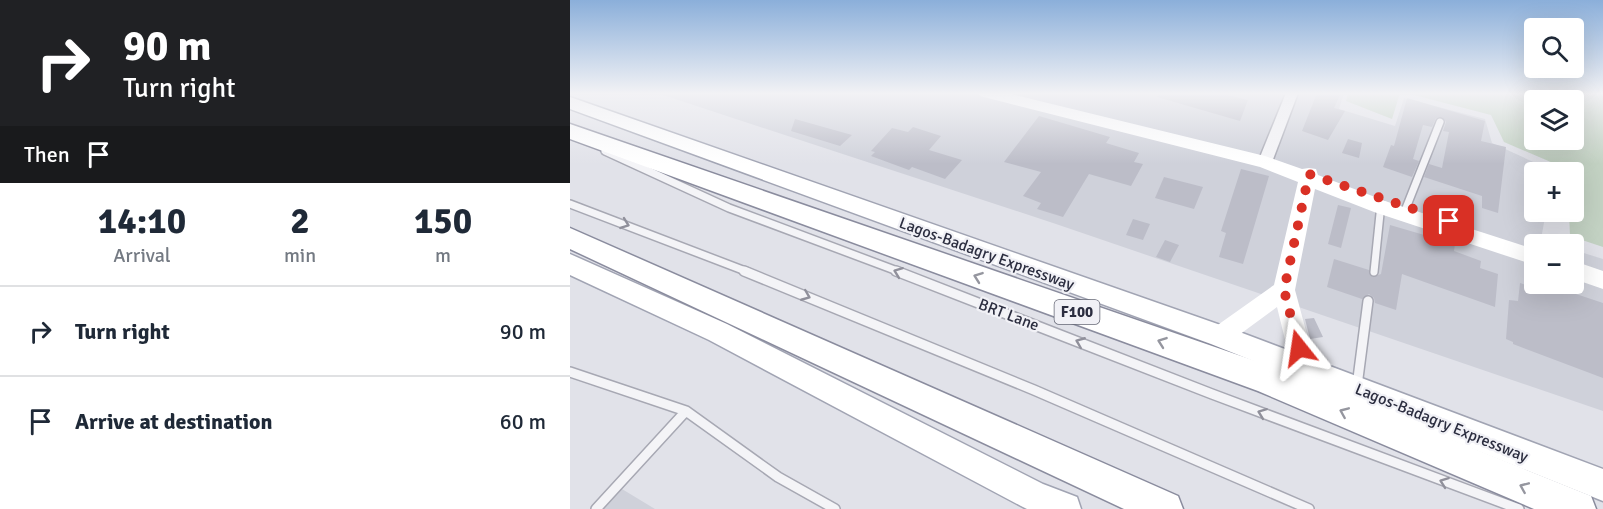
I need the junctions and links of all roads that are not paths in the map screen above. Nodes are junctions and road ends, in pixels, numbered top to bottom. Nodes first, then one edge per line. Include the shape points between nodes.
1 (606, 117) edge
2 (1088, 117) edge
3 (1107, 117) edge
4 (1282, 117) edge
5 (1440, 122) dead end
6 (570, 130) edge
7 (570, 136) edge
8 (1266, 158) junction
9 (1308, 177) junction
10 (1381, 203) junction
11 (570, 204) edge
12 (1406, 208) junction
13 (570, 238) edge
14 (1524, 246) edge
15 (1524, 253) edge
16 (570, 264) edge
17 (1584, 264) edge
18 (1603, 270) edge
19 (1374, 272) dead end
20 (1584, 273) edge
21 (1603, 280) edge
22 (1284, 290) junction
23 (1368, 301) dead end
24 (1220, 336) junction
25 (1304, 368) junction
26 (570, 372) edge
27 (1357, 388) junction
28 (686, 411) junction
29 (1603, 485) edge
30 (596, 509) edge
31 (835, 509) edge
32 (1065, 509) edge
33 (1165, 509) edge
34 (1309, 509) edge
35 (1519, 509) edge
36 (1578, 509) edge

1 - 24 main road, Lagos-Badagry Expressway
2 - 8 main road
3 - 8 main road
4 - 8 street
5 - 12 lane
36 -> 6 highway, Lagos-Badagry Expressway / F100 via 1267,380
35 -> 7 lane, BRT Lane via 729,208
8 - 9 main road
9 - 10 main road
9 - 22 main road
10 - 12 main road
10 - 15 main road
10 - 19 lane
11 -> 34 lane via 913,340
12 - 14 main road
13 - 33 highway
16 - 32 main road via 718,332
17 - 18 main road
20 - 21 main road
22 - 24 main road
22 - 25 main road
23 - 27 lane
24 - 25 main road, Lagos-Badagry Expressway
25 - 27 main road, Lagos-Badagry Expressway
26 - 28 lane
27 - 29 main road, Lagos-Badagry Expressway
28 - 30 lane
28 - 31 lane via 778,477

